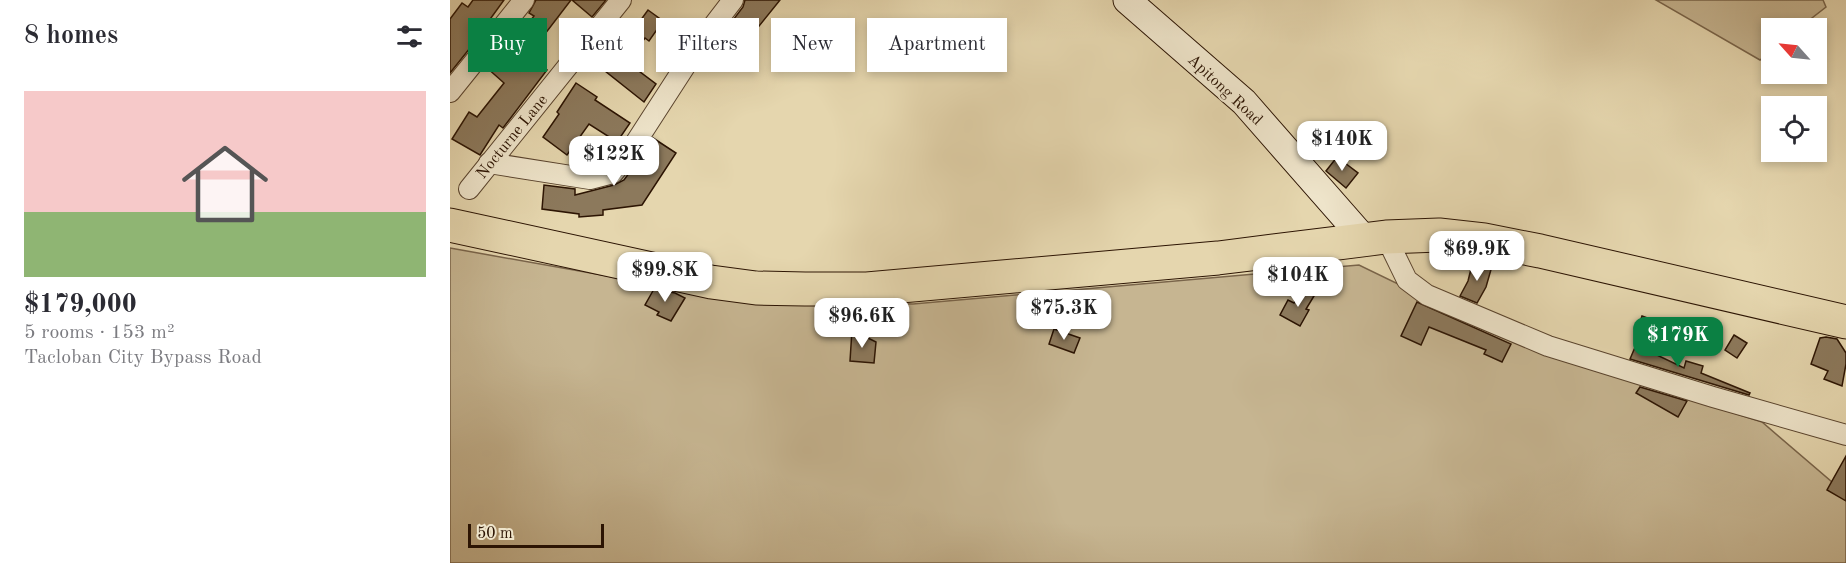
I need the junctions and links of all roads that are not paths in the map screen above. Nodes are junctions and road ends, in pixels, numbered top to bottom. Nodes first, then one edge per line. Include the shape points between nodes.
1 (524, 0) edge
2 (621, 0) edge
3 (733, 0) edge
4 (1127, 0) edge
5 (450, 93) edge
6 (489, 163) junction
7 (469, 189) dead end
8 (450, 225) edge
9 (1375, 239) junction
10 (1846, 322) edge
11 (1846, 435) edge

1 - 5 street
2 - 6 street, Nocturne Lane
3 - 6 street via 613,173 590,179
4 - 9 street, Apitong Road via 1244,102
6 - 7 street, Nocturne Lane
8 - 9 highway via 711,282 805,289 877,288 1218,258
9 - 10 highway via 1439,236 1484,240
9 - 11 street via 1407,280 1427,296 1548,346

